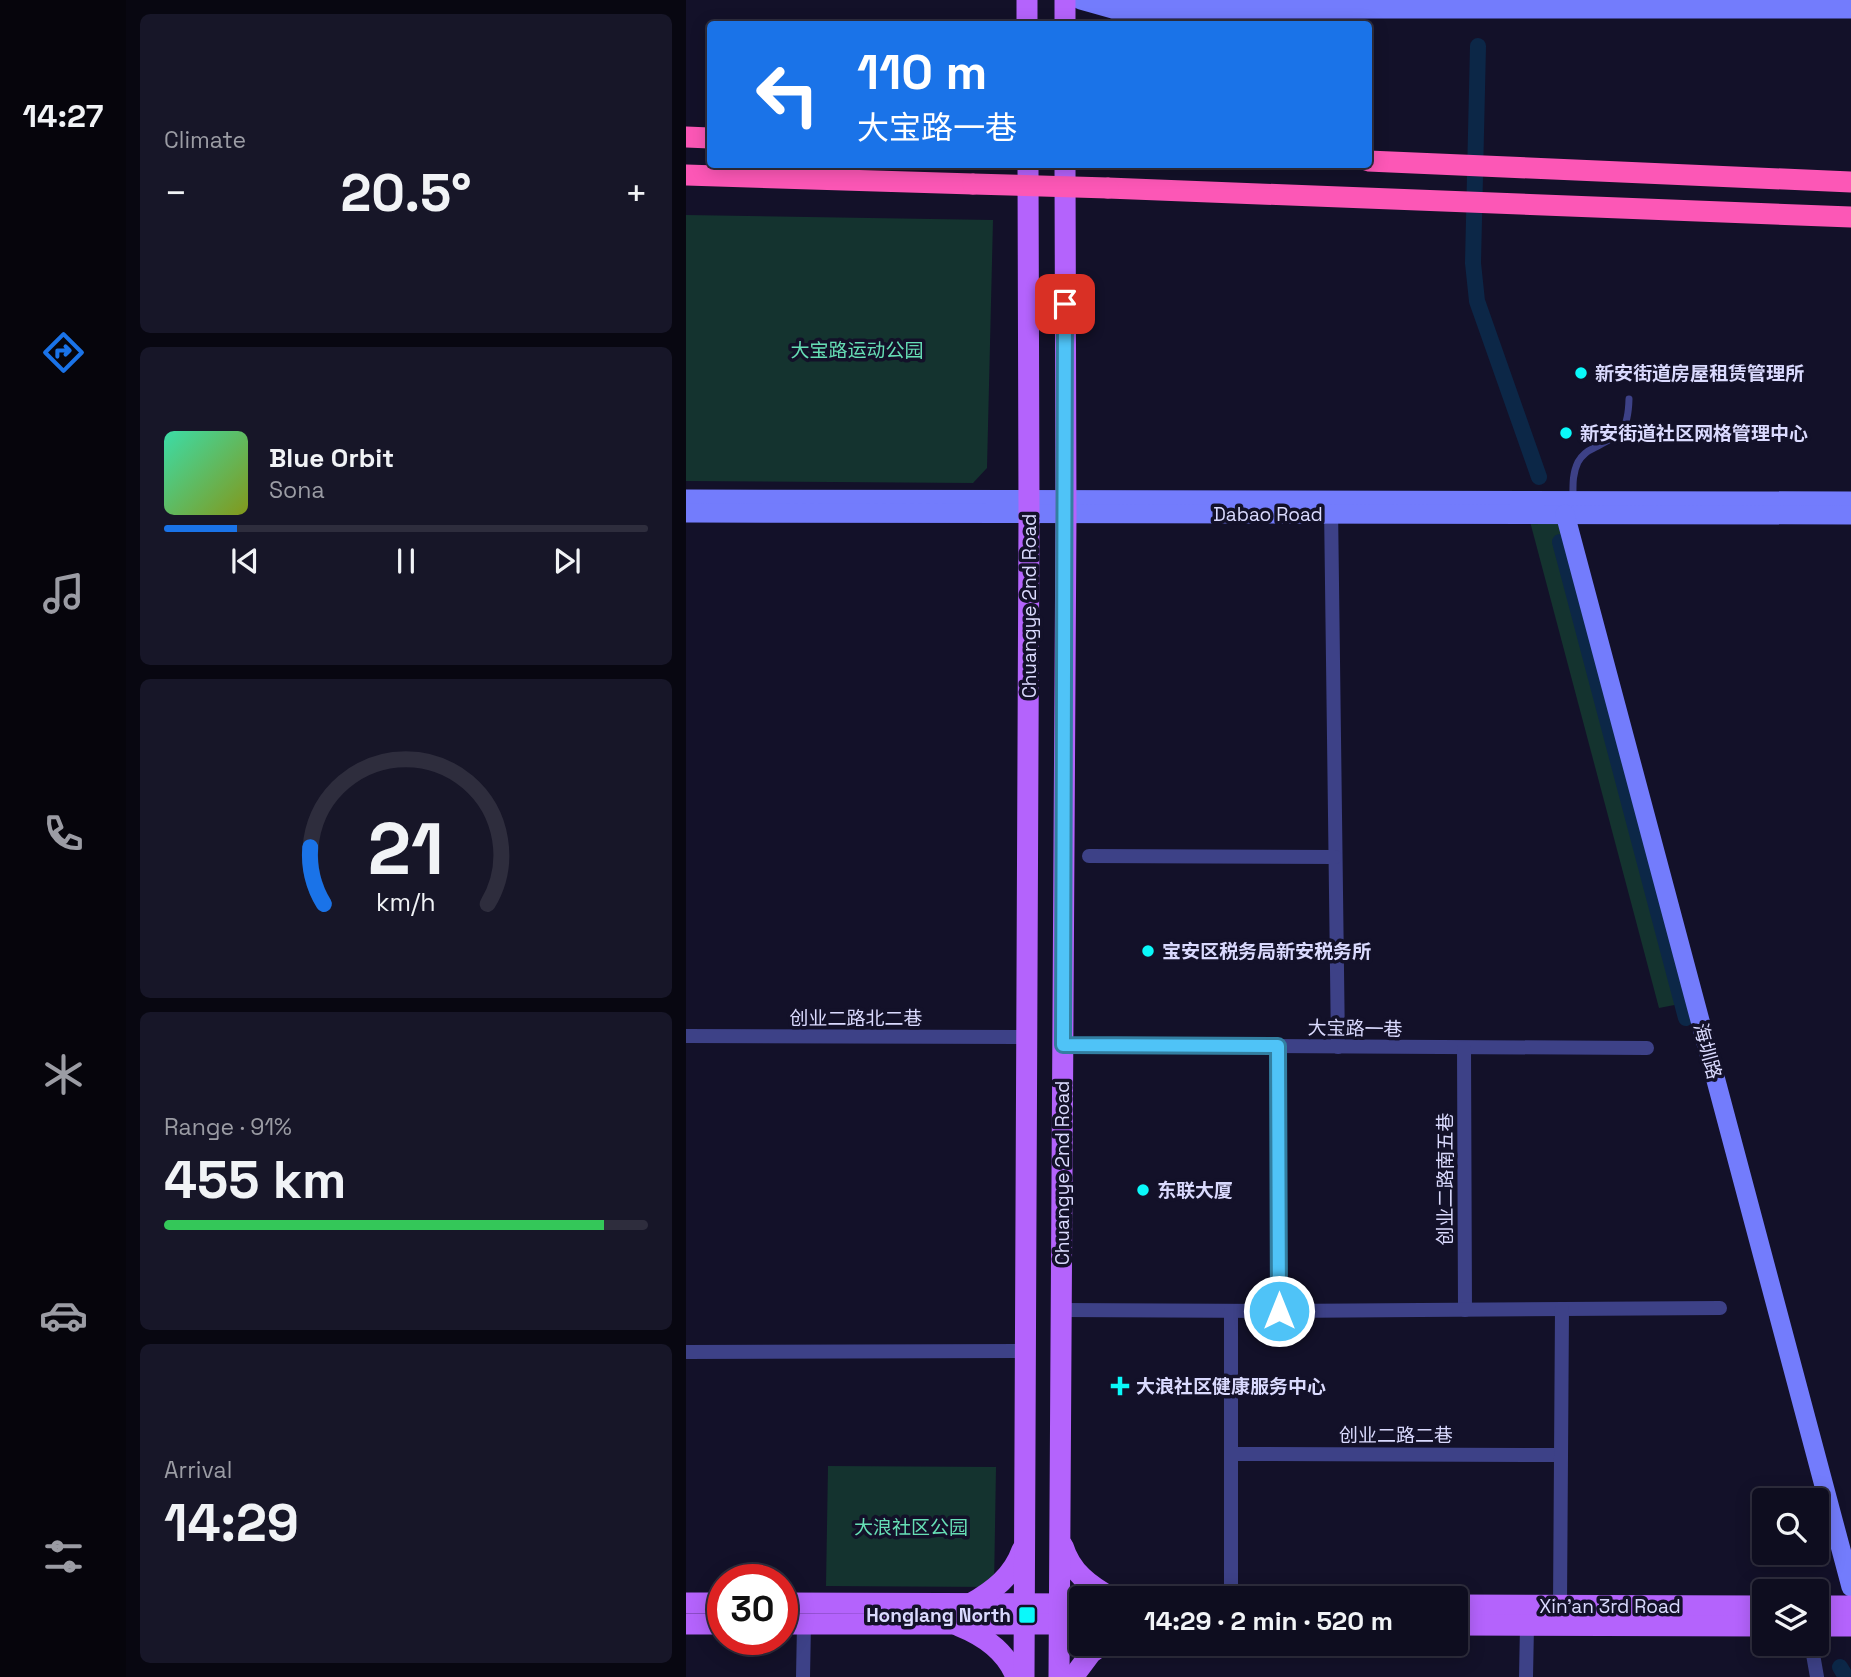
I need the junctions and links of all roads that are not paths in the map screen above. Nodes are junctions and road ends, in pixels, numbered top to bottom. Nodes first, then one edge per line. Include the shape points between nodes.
1 (1027, 0) edge
2 (1065, 0) edge
3 (1081, 0) edge
4 (1851, 9) edge
5 (1027, 21) edge
6 (1065, 21) edge
7 (686, 137) edge
8 (707, 138) edge
9 (1372, 161) edge
10 (1028, 168) edge
11 (1065, 168) edge
12 (686, 174) edge
13 (1851, 181) edge
14 (1851, 217) edge
15 (1629, 398) dead end
16 (686, 499) edge
17 (1851, 501) edge
18 (1029, 507) junction
19 (1066, 507) junction
20 (1331, 507) junction
21 (1569, 507) junction
22 (686, 513) edge
23 (1851, 514) edge
24 (1090, 856) dead end
25 (1335, 857) junction
26 (686, 1036) edge
27 (1027, 1037) junction
28 (1063, 1045) junction
29 (1278, 1046) junction
30 (1338, 1047) junction
31 (1464, 1048) junction
32 (1647, 1048) dead end
33 (1720, 1308) dead end
34 (1562, 1309) junction
35 (1061, 1310) junction
36 (1465, 1310) junction
37 (1231, 1311) junction
38 (1279, 1311) junction
39 (1026, 1351) junction
40 (686, 1352) edge
41 (1231, 1454) junction
42 (1561, 1455) junction
43 (1060, 1537) junction
44 (1025, 1542) junction
45 (1093, 1586) edge
46 (1231, 1586) edge
47 (1851, 1587) edge
48 (686, 1603) edge
49 (707, 1603) edge
50 (798, 1603) edge
51 (970, 1604) junction
52 (1468, 1605) edge
53 (1560, 1605) junction
54 (1752, 1606) edge
55 (1829, 1606) edge
56 (1851, 1606) edge
57 (1069, 1610) edge
58 (1024, 1614) junction
59 (1059, 1614) junction
60 (1069, 1619) edge
61 (686, 1623) edge
62 (707, 1624) edge
63 (798, 1624) edge
64 (804, 1624) junction
65 (954, 1624) junction
66 (1468, 1625) edge
67 (1527, 1626) junction
68 (1752, 1626) edge
69 (1089, 1656) edge
70 (1813, 1656) edge
71 (803, 1677) edge
72 (1016, 1677) edge
73 (1024, 1677) edge
74 (1059, 1677) edge
75 (1073, 1677) edge
76 (1526, 1677) edge
77 (1817, 1677) edge

1 - 5 main road
2 - 6 main road
3 - 4 main road via 1114,9
7 - 8 highway
9 - 13 highway
10 - 18 main road, Chuangye 2nd Road
11 - 19 main road, Chuangye 2nd Road
12 - 14 highway, bridge
15 - 21 lane via 1629,418 1618,435 1579,460
16 - 18 main road, Dabao Road
17 - 21 main road, Dabao Road
18 - 19 main road, Dabao Road
18 - 22 main road, Dabao Road
18 - 27 main road, Chuangye 2nd Road
19 - 20 main road, Dabao Road
19 - 28 main road, Chuangye 2nd Road
20 - 21 main road, Dabao Road
20 - 25 street
21 - 23 main road, Dabao Road
21 - 47 main road, 海圳路
24 - 25 street
25 - 30 street
26 - 27 street, 创业二路北二巷
27 - 39 main road, Chuangye 2nd Road
28 - 29 street, 大宝路一巷
28 - 35 main road, Chuangye 2nd Road
29 - 30 street, 大宝路一巷
29 - 38 street
30 - 31 street, 大宝路一巷
31 - 32 street, 大宝路一巷
31 - 36 street, 创业二路南五巷
33 - 34 street
34 - 36 street
34 - 42 street
35 - 37 street
35 - 43 main road, Chuangye 2nd Road
36 - 38 street
37 - 38 street
37 - 41 street
39 - 40 street
39 - 44 main road, Chuangye 2nd Road
41 - 42 street, 创业二路二巷
41 - 46 street
42 - 53 street
43 - 45 main road via 1073,1568
43 - 59 main road, Chuangye 2nd Road
44 - 51 main road via 1009,1574
44 - 58 main road, Chuangye 2nd Road
48 - 49 main road
50 - 51 main road
51 - 58 main road
52 - 53 main road, Xin’an 3rd Road
53 - 54 main road, Xin’an 3rd Road
55 - 56 main road
57 - 59 main road
58 - 59 main road
58 - 65 main road
58 - 73 main road, Chuangye 2nd Road
59 - 60 main road
59 - 74 main road, Chuangye 2nd Road
61 - 62 main road
63 - 64 main road
64 - 65 main road
64 - 71 street
65 - 72 main road via 995,1647
66 - 67 main road, Xin’an 3rd Road
67 - 68 main road, Xin’an 3rd Road
67 - 76 street
69 - 75 main road
70 - 77 street

